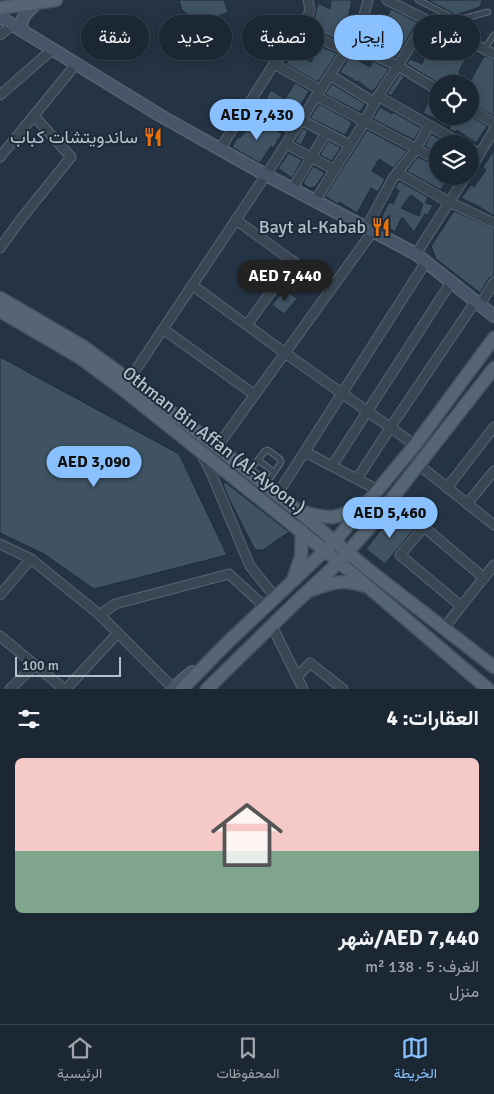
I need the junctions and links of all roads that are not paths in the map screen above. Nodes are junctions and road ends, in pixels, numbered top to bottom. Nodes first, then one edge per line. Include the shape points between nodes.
1 (56, 0) edge
2 (308, 0) edge
3 (368, 0) edge
4 (387, 0) edge
5 (418, 0) edge
6 (37, 3) junction
7 (0, 8) edge
8 (488, 12) dead end
9 (308, 15) edge
10 (364, 15) edge
11 (416, 15) edge
12 (449, 15) edge
13 (476, 15) edge
14 (0, 17) edge
15 (17, 27) junction
16 (0, 35) edge
17 (494, 35) edge
18 (413, 41) edge
19 (53, 49) junction
20 (490, 51) edge
21 (278, 60) edge
22 (339, 60) edge
23 (382, 60) edge
24 (76, 64) junction
25 (274, 64) junction
26 (398, 66) junction
27 (330, 74) junction
28 (429, 85) edge
29 (318, 93) junction
30 (0, 95) edge
31 (377, 100) junction
32 (248, 104) junction
33 (479, 114) edge
34 (34, 116) junction
35 (301, 120) junction
36 (365, 121) junction
37 (494, 123) edge
38 (429, 125) junction
39 (494, 130) edge
40 (294, 131) junction
41 (326, 133) junction
42 (446, 135) edge
43 (286, 144) junction
44 (350, 145) junction
45 (490, 145) edge
46 (417, 148) junction
47 (220, 149) junction
48 (480, 154) edge
49 (429, 155) edge
50 (0, 157) edge
51 (311, 158) junction
52 (334, 170) junction
53 (398, 172) junction
54 (266, 175) junction
55 (460, 185) edge
56 (292, 189) junction
57 (315, 201) junction
58 (449, 202) junction
59 (236, 220) junction
60 (494, 223) edge
61 (370, 229) junction
62 (0, 248) edge
63 (416, 254) junction
64 (293, 261) junction
65 (426, 262) junction
66 (451, 282) junction
67 (494, 282) edge
68 (192, 285) junction
69 (331, 289) junction
70 (0, 298) edge
71 (478, 303) junction
72 (0, 311) edge
73 (494, 316) edge
74 (247, 325) junction
75 (163, 329) junction
76 (494, 338) edge
77 (285, 353) junction
78 (493, 371) edge
79 (466, 377) junction
80 (129, 380) junction
81 (479, 387) junction
82 (342, 394) junction
83 (255, 395) junction
84 (368, 412) junction
85 (494, 427) edge
86 (390, 428) junction
87 (415, 445) junction
88 (217, 447) junction
89 (199, 450) junction
90 (305, 452) junction
91 (258, 460) junction
92 (418, 465) junction
93 (332, 466) junction
94 (494, 471) edge
95 (248, 472) junction
96 (274, 472) junction
97 (358, 479) junction
98 (265, 485) junction
99 (447, 488) junction
100 (277, 494) junction
101 (375, 494) junction
102 (467, 504) junction
103 (297, 510) junction
104 (493, 523) edge
105 (369, 528) junction
106 (302, 531) junction
107 (0, 544) edge
108 (329, 546) junction
109 (344, 558) junction
110 (31, 559) junction
111 (494, 565) edge
112 (370, 571) junction
113 (484, 578) junction
114 (293, 580) junction
115 (370, 588) junction
116 (307, 592) junction
117 (0, 595) edge
118 (275, 597) junction
119 (461, 606) junction
120 (265, 607) junction
121 (100, 615) junction
122 (272, 626) junction
123 (444, 628) junction
124 (118, 633) junction
125 (0, 636) edge
126 (35, 665) junction
127 (494, 668) edge
128 (297, 677) junction
129 (10, 689) edge
130 (65, 689) edge
131 (176, 689) edge
132 (207, 689) edge
133 (303, 689) edge
134 (343, 689) edge
135 (488, 689) edge

1 - 6 main road
2 - 9 street
3 - 10 street
4 - 11 street
5 - 12 lane
6 - 7 main road
6 - 15 street
8 - 13 lane
14 - 15 street
15 - 16 street
15 - 19 street
17 - 20 lane
18 - 26 street
19 - 24 street
19 - 30 street
21 - 25 street
22 - 27 street
23 - 26 street
24 - 34 street
24 - 47 street
25 - 29 street
25 - 32 street
26 - 28 street
26 - 31 street
27 - 29 street
27 - 31 street
29 - 35 street
29 - 36 street
31 - 36 street
31 - 38 street
32 - 40 street
32 - 47 street
33 - 37 street
34 - 50 street
34 - 62 street via 71,157
35 - 40 street
35 - 41 street
36 - 44 street
36 - 46 street
38 - 42 street
38 - 46 street
39 - 45 street
40 - 43 street
41 - 44 street
41 - 51 street
43 - 51 street
43 - 54 street
44 - 52 street
45 - 48 street
46 - 49 street
46 - 53 street
47 - 54 street
51 - 52 street
51 - 56 street
52 - 57 street
53 - 58 street
53 - 61 street
54 - 56 street
54 - 59 street
55 - 58 street
56 - 57 street
57 - 61 street
58 - 60 street
58 - 63 street
59 - 64 street
59 - 68 street
61 - 63 street
61 - 69 street
63 - 65 street
64 - 69 street
64 - 74 street
65 - 66 street
65 - 82 street
66 - 71 street
66 - 84 street
67 - 71 street
68 - 74 street
68 - 75 street
69 - 77 street
70 - 80 main road, Othman Bin Affan (Al-Ayoon.) via 84,347
71 - 73 street
71 - 86 street
72 - 89 main road, Othman Bin Affan (Al-Ayoon.) via 78,357
74 - 77 street
75 - 80 street
75 - 83 street
76 - 79 main road
77 - 82 street
77 - 83 street
78 - 81 main road
79 - 81 main road
79 - 87 main road
80 - 88 main road, Othman Bin Affan (Al-Ayoon.)
81 - 92 main road
82 - 84 street
82 - 90 street
83 - 88 street
84 - 86 street
84 - 93 street
85 - 99 street
86 - 87 street
86 - 97 street
87 - 101 main road
88 - 95 main road, Othman Bin Affan (Al-Ayoon.)
89 - 106 main road, Othman Bin Affan (Al-Ayoon.)
89 - 118 street via 250,566
90 - 93 street
90 - 100 street
91 - 95 lane
91 - 96 lane
91 - 96 lane via 268,450 280,459
92 - 99 street
92 - 105 main road
93 - 97 street
94 - 102 street
95 - 98 main road, Othman Bin Affan (Al-Ayoon.)
96 - 98 lane
97 - 101 street
98 - 100 main road, Othman Bin Affan (Al-Ayoon.)
99 - 102 street
100 - 103 main road, Othman Bin Affan (Al-Ayoon.)
101 - 103 main road via 355,509 334,516
101 - 108 main road
102 - 104 street
103 - 108 main road, Othman Bin Affan (Al-Ayoon.)
105 - 109 main road
105 - 112 main road via 363,553
106 - 108 main road, Othman Bin Affan (Al-Ayoon.)
106 - 114 main road via 302,557
107 - 110 street
108 - 109 main road, Othman Bin Affan (Al-Ayoon.)
108 - 114 main road
109 - 112 main road, Othman Bin Affan (Al-Ayoon.)
109 - 115 main road, Othman Bin Affan (Al-Ayoon.)
109 - 116 main road
110 - 117 street
110 - 121 street
111 - 113 street
112 - 123 main road, Othman Bin Affan (Al-Ayoon.)
113 - 119 street
113 - 119 street via 424,527 400,555
114 - 118 main road
115 - 116 main road via 338,581
115 - 135 main road, Othman Bin Affan (Al-Ayoon.)
116 - 122 main road
118 - 120 main road
119 - 123 street
120 - 121 street via 229,574 115,604
120 - 131 main road
121 - 124 street
122 - 128 street
122 - 132 main road
123 - 127 main road, Othman Bin Affan (Al-Ayoon.)
124 - 130 street
124 - 131 street
125 - 126 street
126 - 129 street
126 - 130 street
128 - 133 street
128 - 134 street via 310,664

